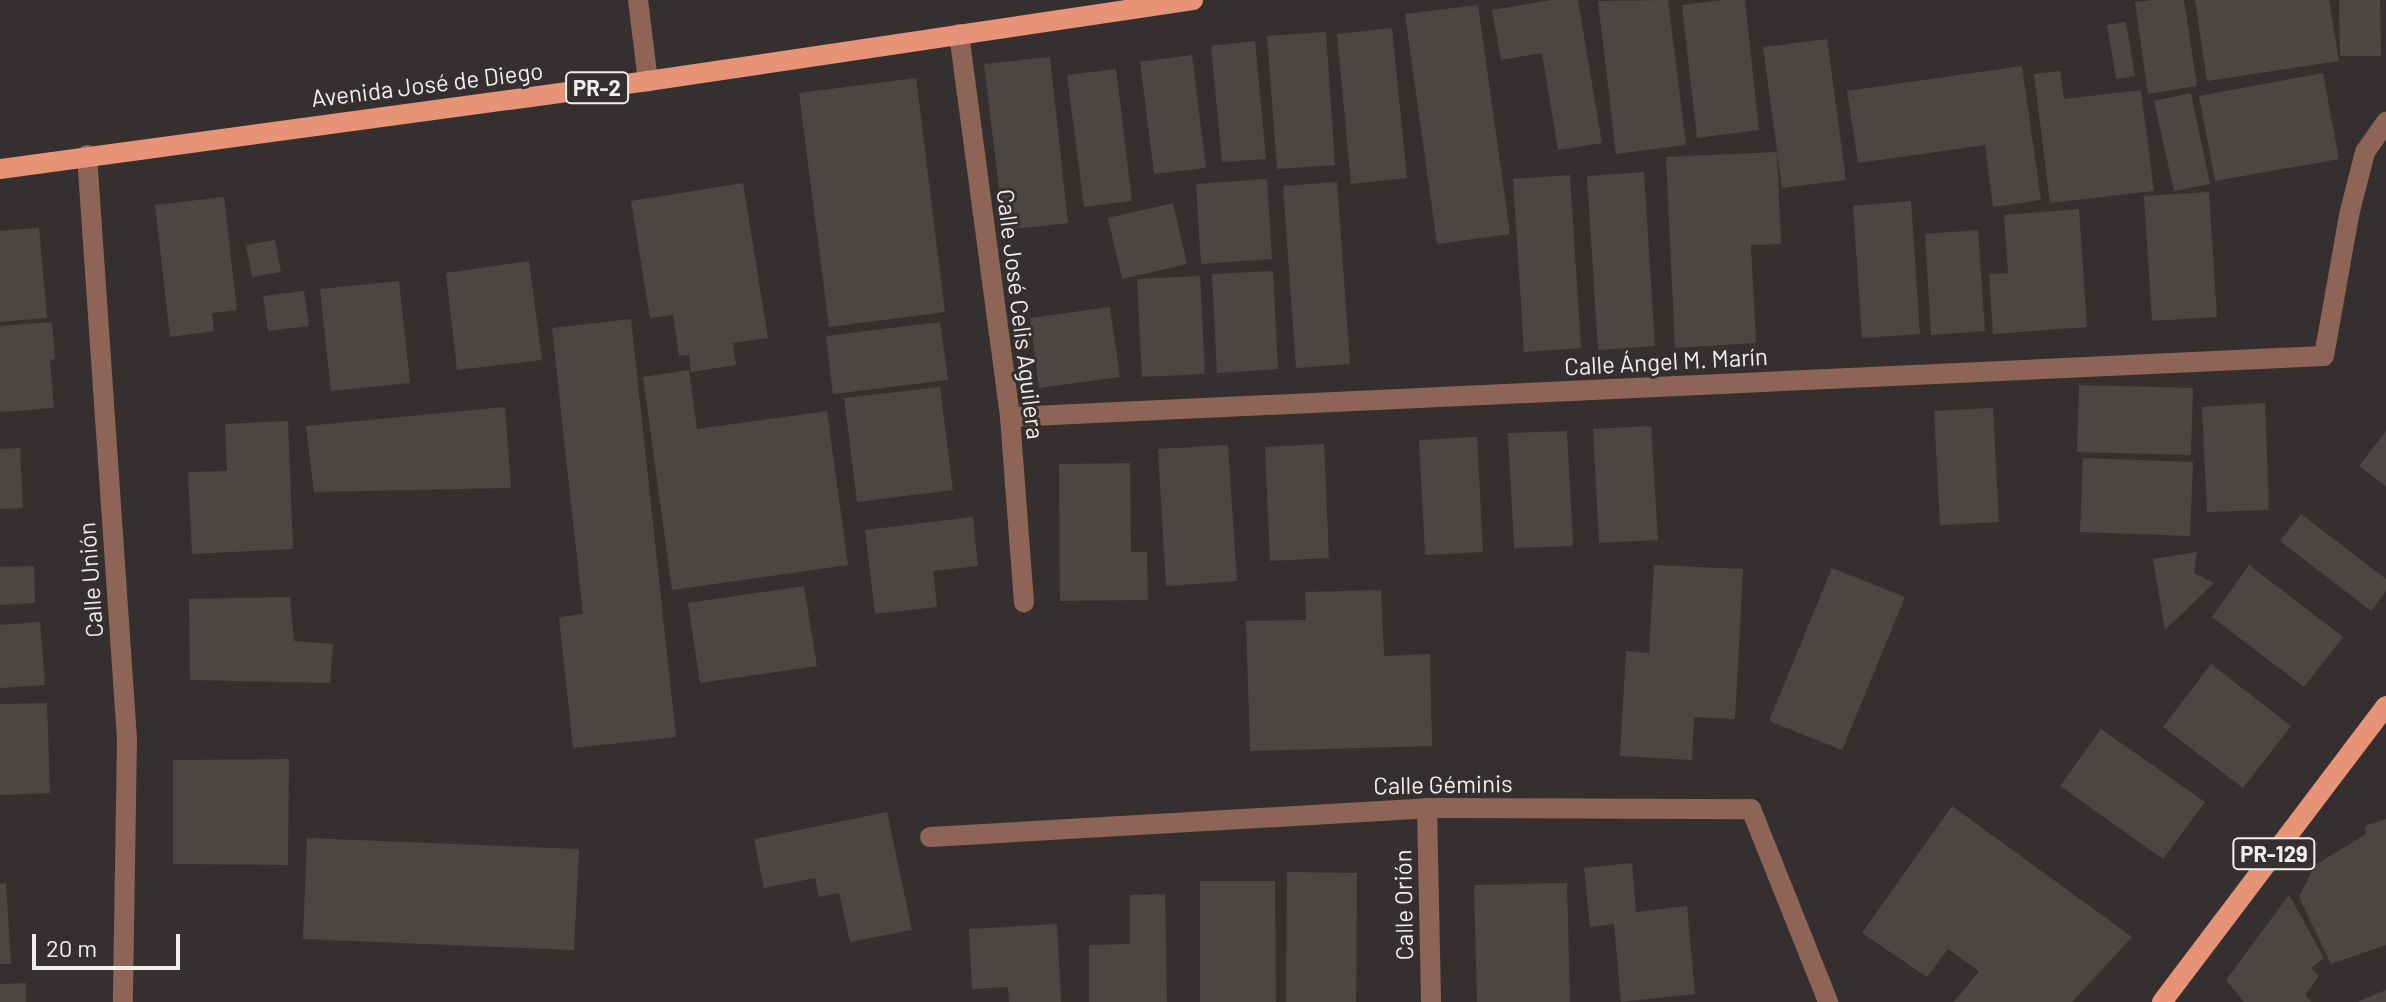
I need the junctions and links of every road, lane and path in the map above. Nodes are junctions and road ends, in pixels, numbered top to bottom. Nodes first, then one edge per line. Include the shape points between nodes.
1 (638, 0) edge
2 (1193, 0) edge
3 (959, 34) junction
4 (648, 81) junction
5 (2386, 122) edge
6 (87, 155) junction
7 (0, 169) edge
8 (1010, 417) junction
9 (1024, 602) dead end
10 (2386, 706) edge
11 (1427, 808) junction
12 (930, 837) dead end
13 (123, 1002) edge
14 (1431, 1002) edge
15 (1828, 1002) edge
16 (2162, 1002) edge

1 - 4 street
2 - 3 main road, Avenida José de Diego / PR-2
3 - 4 main road, Avenida José de Diego / PR-2
3 - 8 street, Calle José Celis Aguilera
4 - 6 main road, Avenida José de Diego / PR-2
5 - 8 street, Calle Ángel M. Marín via 2365,152 2324,356
6 - 7 main road, Avenida José de Diego / PR-2
6 - 13 street, Calle Unión via 127,739
8 - 9 street, Calle José Celis Aguilera
10 - 16 main road, PR-129
11 - 12 street, Calle Géminis
11 - 14 street, Calle Orión
11 - 15 street, Calle Géminis via 1751,809

